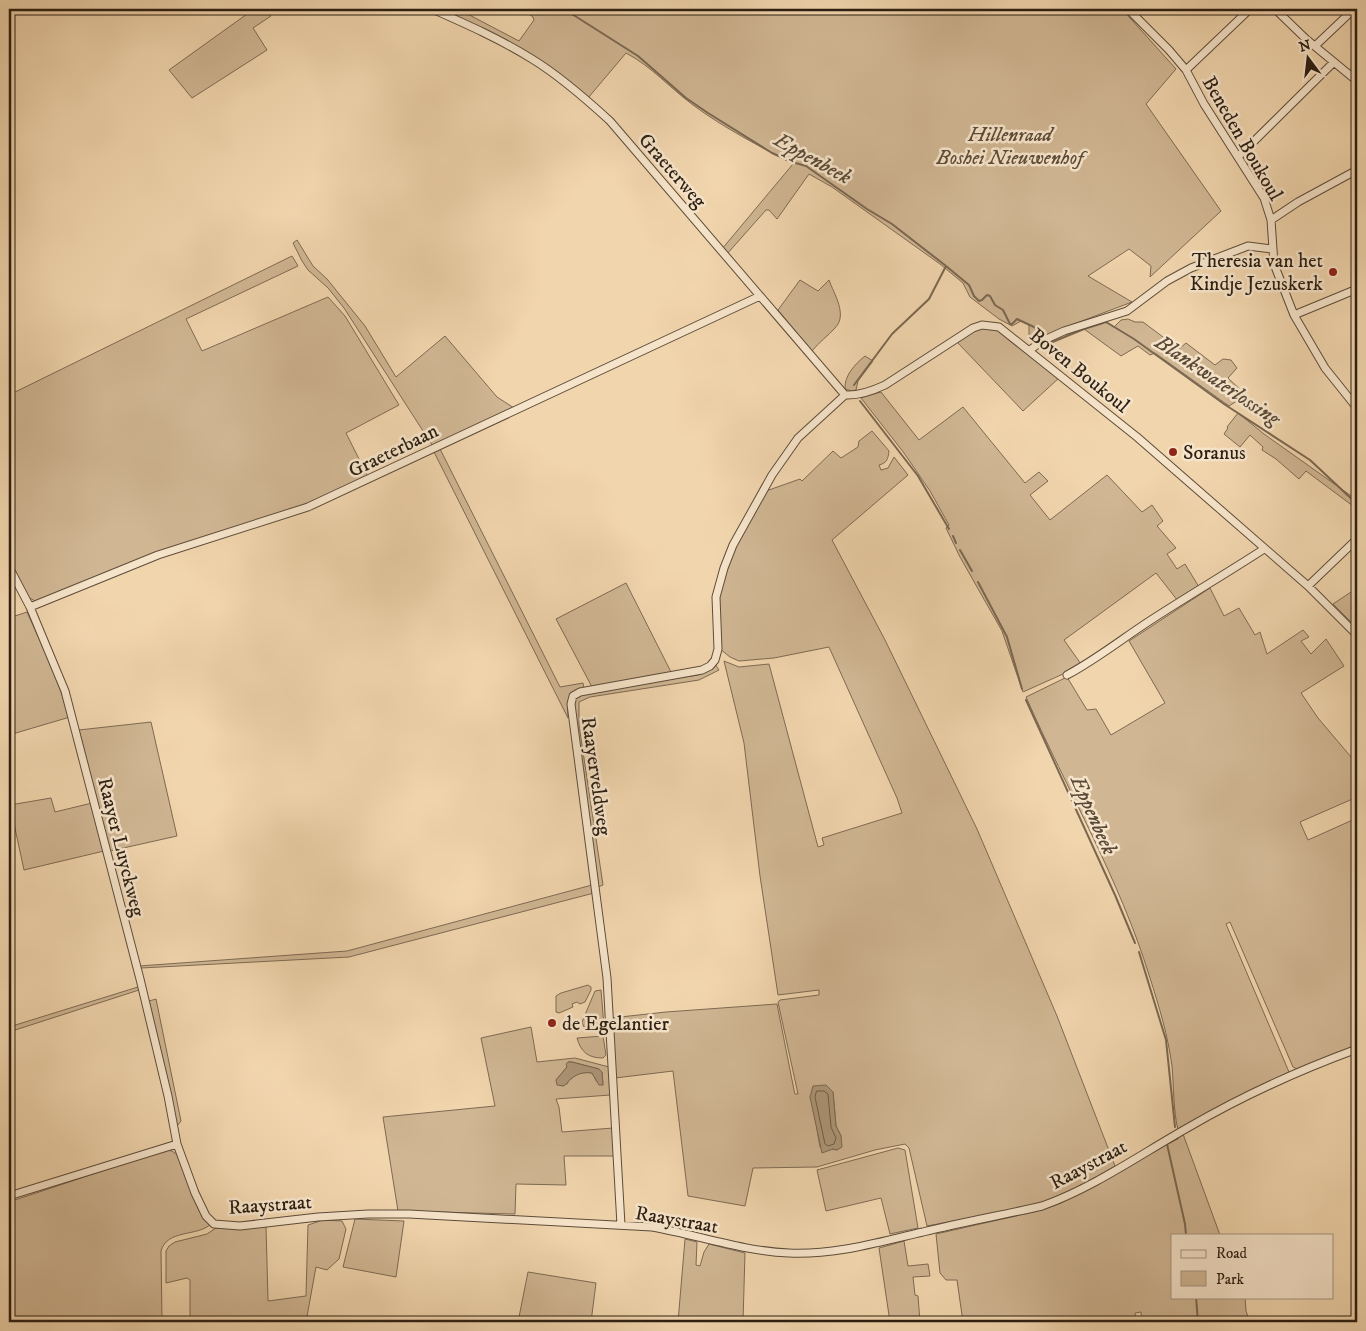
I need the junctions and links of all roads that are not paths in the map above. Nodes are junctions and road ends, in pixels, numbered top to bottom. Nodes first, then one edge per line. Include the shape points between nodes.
1 (432, 9) edge
2 (1128, 9) edge
3 (1250, 9) edge
4 (1275, 9) edge
5 (1354, 9) edge
6 (1315, 46) junction
7 (1334, 62) junction
8 (1186, 70) junction
9 (1357, 81) edge
10 (1238, 158) junction
11 (1357, 170) edge
12 (1271, 220) junction
13 (1272, 249) junction
14 (1357, 289) edge
15 (760, 296) junction
16 (1294, 315) junction
17 (1030, 350) junction
18 (848, 395) junction
19 (1357, 408) edge
20 (1357, 539) edge
21 (1264, 549) junction
22 (9, 567) edge
23 (1308, 586) junction
24 (30, 607) junction
25 (1357, 635) edge
26 (1067, 675) dead end
27 (1357, 1049) edge
28 (177, 1144) junction
29 (9, 1196) edge
30 (620, 1225) junction

1 - 15 street, Graeterweg via 488,34 534,60 587,99 610,121
2 - 8 street, Beneden Boukoul
3 - 8 street
4 - 6 street
5 - 6 street
6 - 7 street
7 - 9 street
7 - 10 street
8 - 10 street, Beneden Boukoul
10 - 12 street, Beneden Boukoul via 1264,198
11 - 12 street
12 - 13 street, Beneden Boukoul
13 - 16 street, Beneden Boukoul via 1274,264
13 - 17 street via 1248,246 1191,268 1127,310 1064,331
14 - 16 street
15 - 18 street, Graeterweg
15 - 24 street, Graeterbaan via 318,503 158,555
16 - 19 street, Beneden Boukoul via 1325,368
17 - 18 street, Boven Boukoul via 999,327 982,325 957,337 885,385
17 - 21 street, Boven Boukoul
18 - 30 street, Raayerveldweg via 798,438 772,475 733,545 716,597 718,649 710,666 573,696 571,704 607,978
20 - 23 street
21 - 23 street, Boven Boukoul
21 - 26 street via 1164,611 1092,662
22 - 24 street, Raayer Luyckweg
23 - 25 street, Boven Boukoul
24 - 28 street, Raayer Luyckweg via 66,691 142,989
27 - 30 street, Raaystraat via 1268,1084 1066,1197 1042,1206 855,1248 815,1253 760,1250 652,1227
28 - 29 street
28 - 30 street, Raaystraat via 195,1193 206,1216 214,1224 240,1226 384,1214

